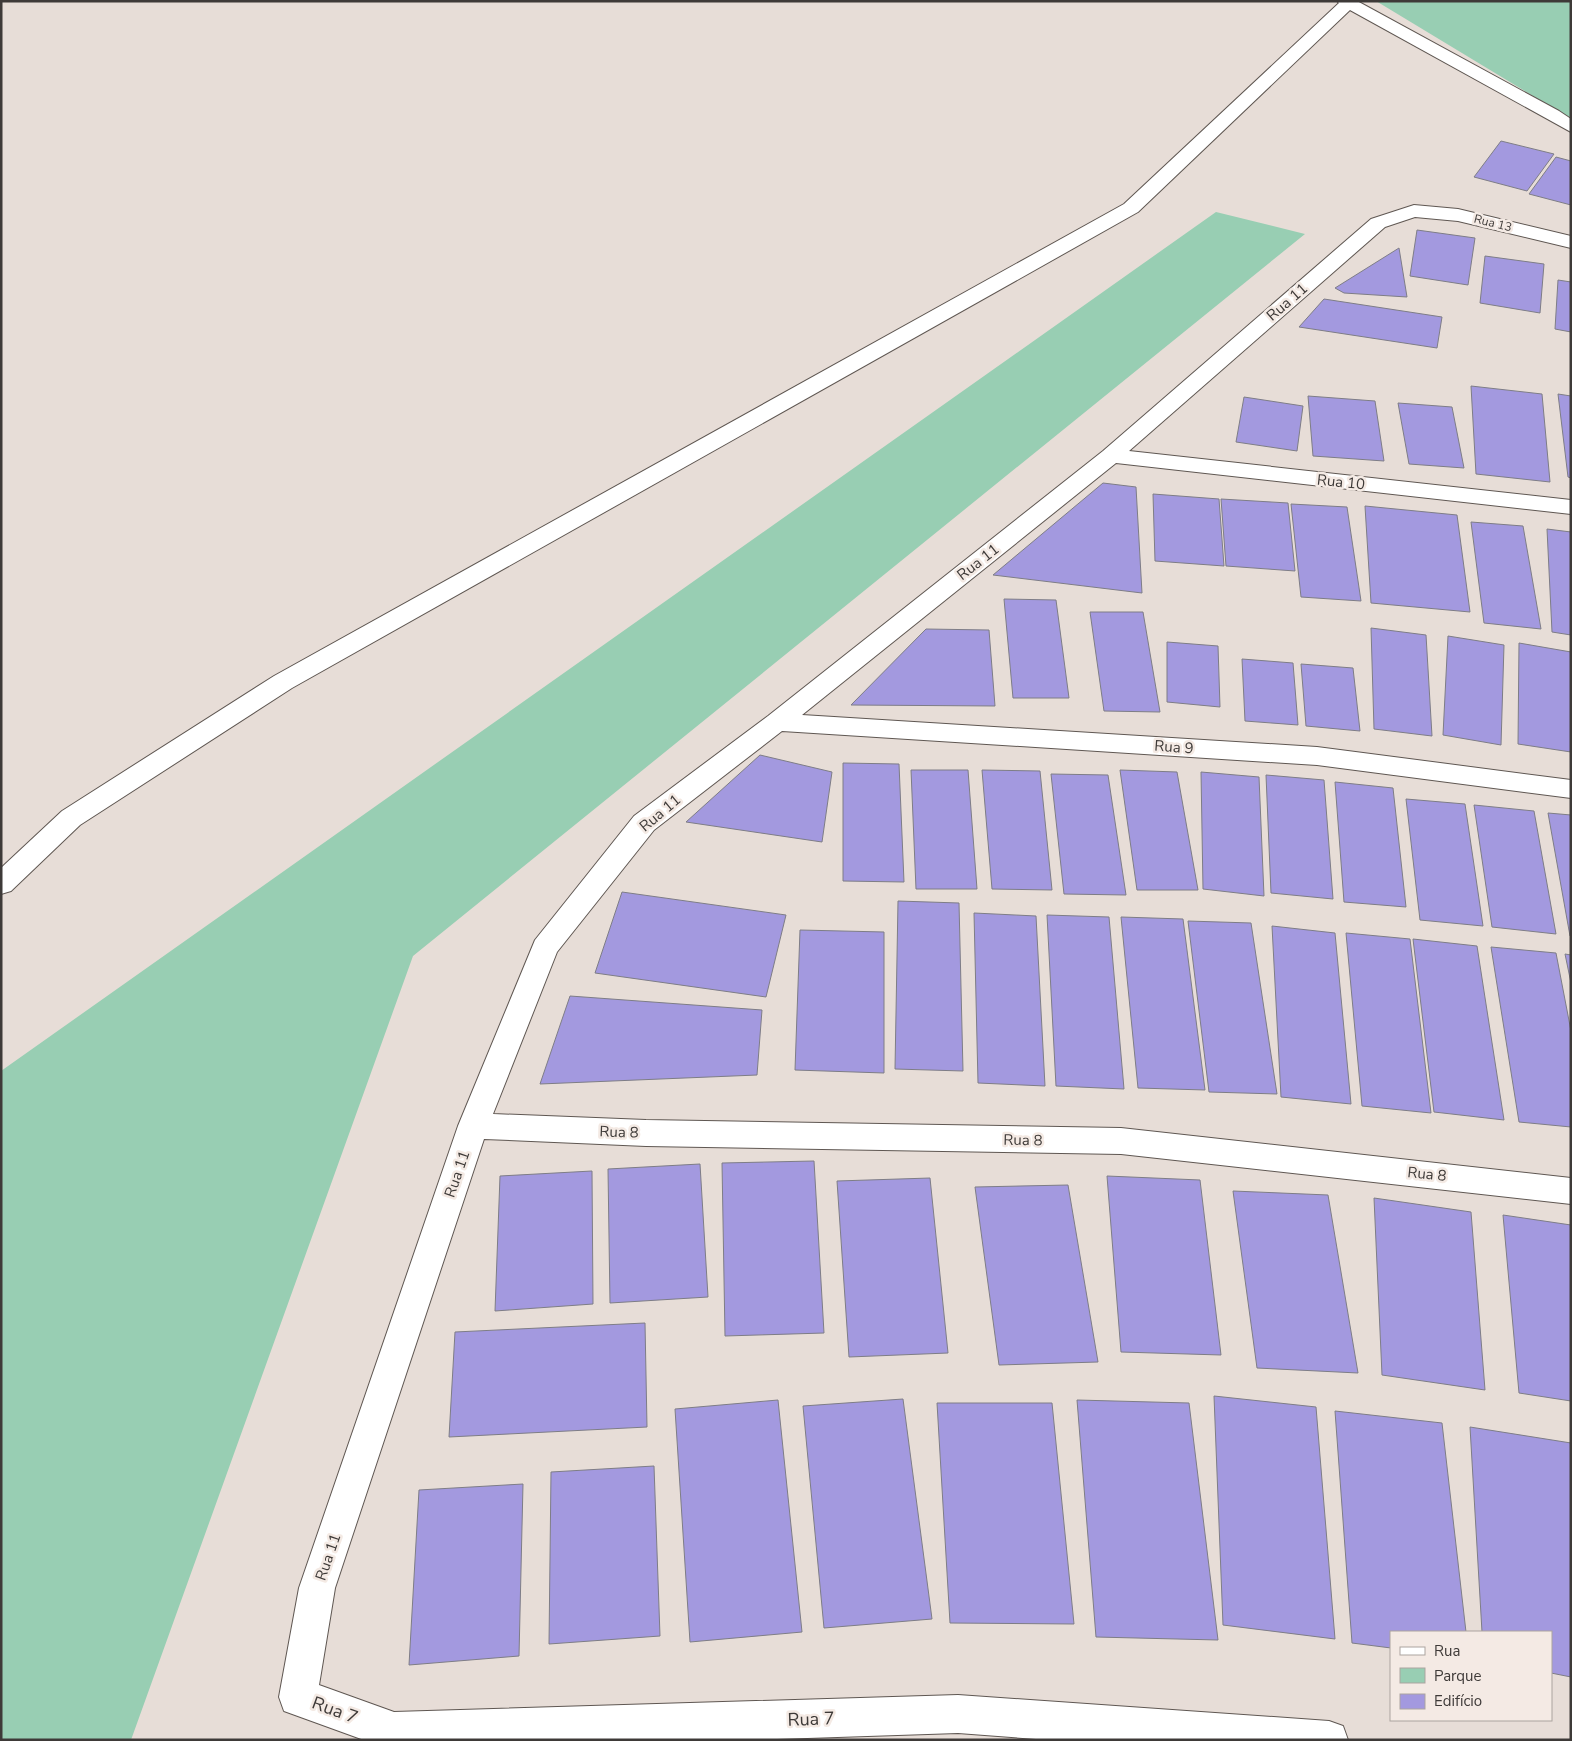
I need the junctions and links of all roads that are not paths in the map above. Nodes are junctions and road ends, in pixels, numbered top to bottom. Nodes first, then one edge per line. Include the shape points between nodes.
1 (1346, 2) edge
2 (1571, 127) edge
3 (1414, 211) joint
4 (1571, 242) edge
5 (1111, 456) junction
6 (1571, 507) edge
7 (776, 722) junction
8 (1571, 789) edge
9 (1, 884) edge
10 (474, 1126) junction
11 (1571, 1191) edge
12 (298, 1697) joint
13 (1329, 1740) edge

1 - 2 street
1 - 9 street via 1131,208 283,682 71,818
3 - 4 street, Rua 13 via 1458,215
3 - 5 street, Rua 11 via 1378,223
5 - 6 street, Rua 10
5 - 7 street, Rua 11
7 - 8 street, Rua 9 via 1317,756
7 - 10 street, Rua 11 via 644,823 545,948
10 - 11 street, Rua 8 via 646,1133 1121,1141
10 - 12 street, Rua 11 via 317,1588
12 - 13 street, Rua 7 via 394,1731 958,1714

